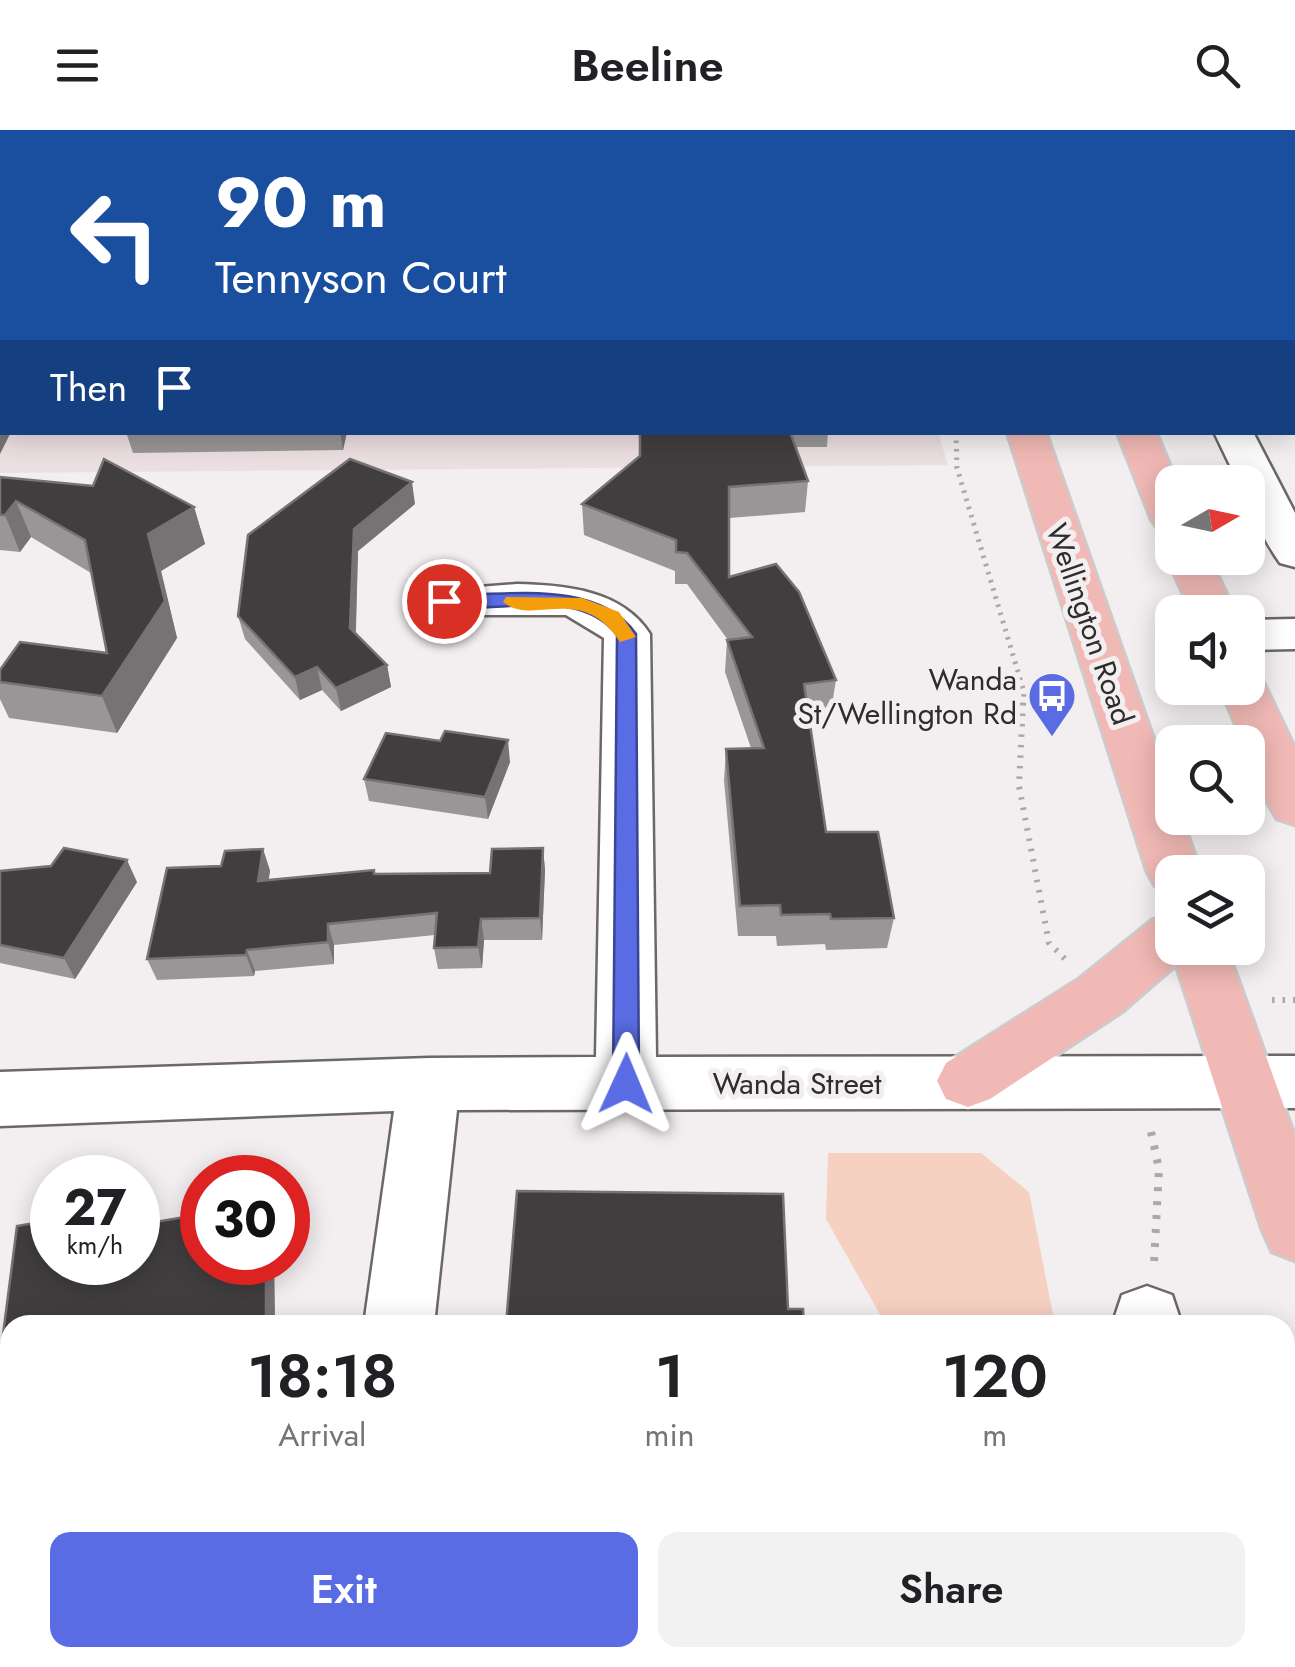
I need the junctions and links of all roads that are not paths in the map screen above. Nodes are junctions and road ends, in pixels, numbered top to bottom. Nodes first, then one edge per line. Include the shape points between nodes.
1 (1027, 435) edge
2 (1137, 435) edge
3 (1235, 435) edge
4 (1155, 478) edge
5 (1295, 554) edge
6 (444, 601) dead end
7 (1265, 634) edge
8 (1295, 634) edge
9 (1251, 705) edge
10 (1295, 806) edge
11 (1168, 855) edge
12 (1155, 950) edge
13 (1208, 965) edge
14 (968, 1082) junction
15 (1269, 1082) edge
16 (429, 1084) junction
17 (626, 1084) junction
18 (0, 1099) edge
19 (1295, 1230) edge
20 (400, 1315) edge

1 - 11 highway, Wellington Road
2 - 4 highway
3 - 5 street
6 - 17 street via 575,602 613,616 626,634
7 - 8 street
9 - 10 highway
12 - 14 highway via 1101,996
13 - 15 highway
14 - 15 street, Wanda Street
14 - 17 street, Wanda Street
15 - 19 highway
16 - 17 street, Wanda Street
16 - 18 street, Wanda Street
16 - 20 street

